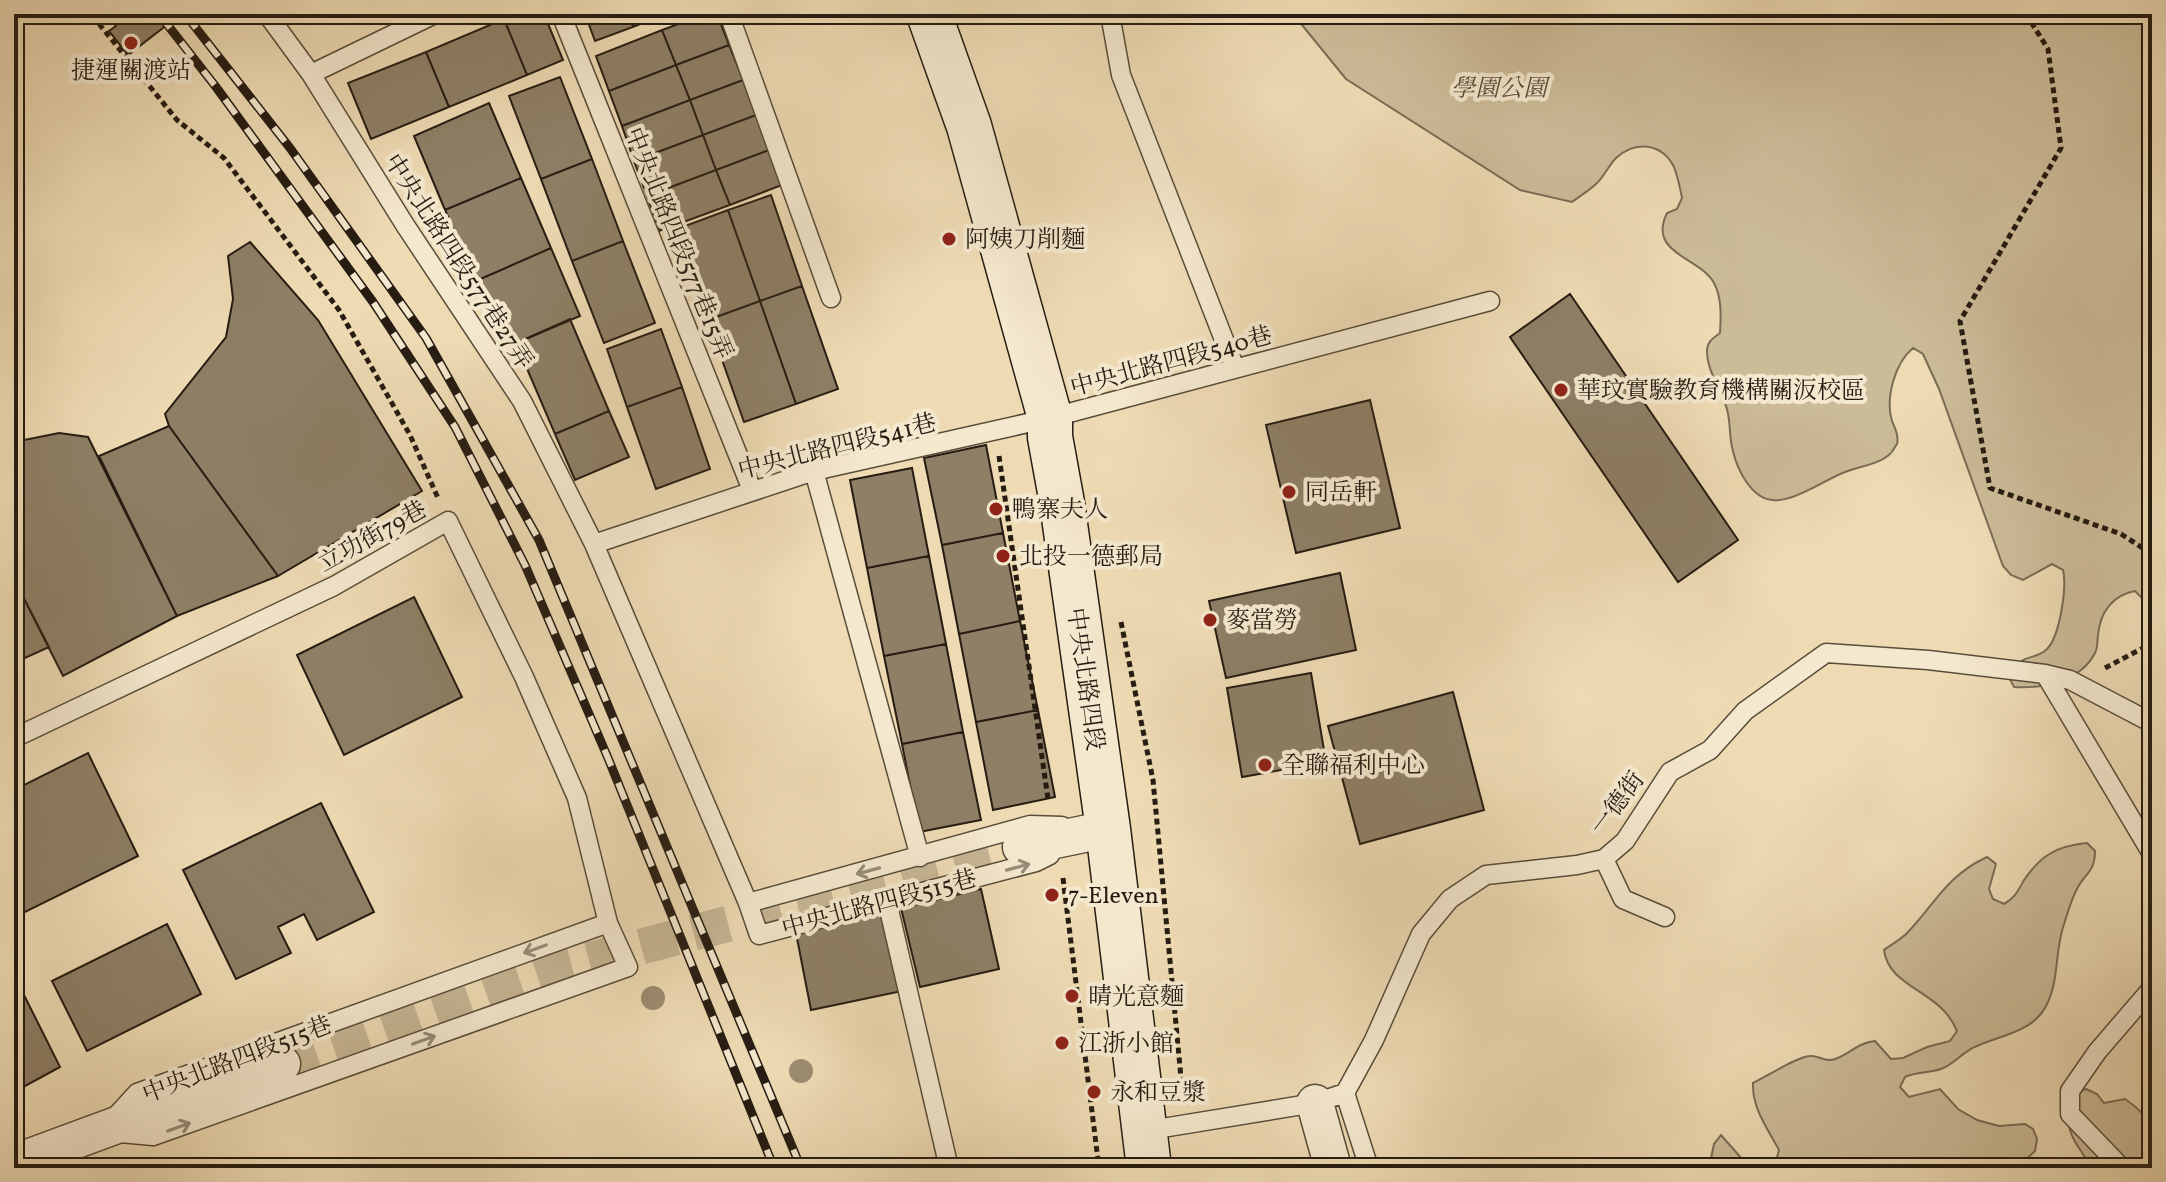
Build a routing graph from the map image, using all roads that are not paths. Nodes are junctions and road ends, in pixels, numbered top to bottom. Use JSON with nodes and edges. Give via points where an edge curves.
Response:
{"nodes":[{"id":1,"x":267,"y":14,"type":"edge"},
{"id":2,"x":435,"y":14,"type":"edge"},
{"id":3,"x":561,"y":14,"type":"edge"},
{"id":4,"x":729,"y":14,"type":"edge"},
{"id":5,"x":929,"y":14,"type":"edge"},
{"id":6,"x":1110,"y":14,"type":"edge"},
{"id":7,"x":311,"y":74,"type":"junction"},
{"id":8,"x":831,"y":298,"type":"dead end"},
{"id":9,"x":1490,"y":301,"type":"dead end"},
{"id":10,"x":1235,"y":368,"type":"junction"},
{"id":11,"x":1050,"y":418,"type":"junction"},
{"id":12,"x":814,"y":471,"type":"junction"},
{"id":13,"x":752,"y":490,"type":"junction"},
{"id":14,"x":594,"y":544,"type":"junction"},
{"id":15,"x":2045,"y":674,"type":"junction"},
{"id":16,"x":2152,"y":723,"type":"edge"},
{"id":17,"x":14,"y":738,"type":"edge"},
{"id":18,"x":1108,"y":829,"type":"junction"},
{"id":19,"x":1021,"y":847,"type":"tunnel mouth"},
{"id":20,"x":2152,"y":854,"type":"edge"},
{"id":21,"x":920,"y":857,"type":"junction"},
{"id":22,"x":1604,"y":859,"type":"junction"},
{"id":23,"x":887,"y":901,"type":"junction"},
{"id":24,"x":748,"y":903,"type":"junction"},
{"id":25,"x":1665,"y":917,"type":"dead end"},
{"id":26,"x":608,"y":923,"type":"junction"},
{"id":27,"x":2152,"y":988,"type":"edge"},
{"id":28,"x":282,"y":1064,"type":"tunnel mouth"},
{"id":29,"x":1330,"y":1098,"type":"junction"},
{"id":30,"x":103,"y":1131,"type":"junction"},
{"id":31,"x":1146,"y":1149,"type":"edge"},
{"id":32,"x":14,"y":1163,"type":"edge"},
{"id":33,"x":2119,"y":1165,"type":"dead end"},
{"id":34,"x":949,"y":1168,"type":"edge"},
{"id":35,"x":1333,"y":1168,"type":"edge"},
{"id":36,"x":1369,"y":1168,"type":"edge"}],
"edges":[{"from":1,"to":7,"type":"lane","name":"中央北路四段577巷27弄"},
{"from":2,"to":7,"type":"lane"},
{"from":3,"to":13,"type":"lane","name":"中央北路四段577巷15弄"},
{"from":4,"to":8,"type":"lane"},
{"from":5,"to":11,"type":"street","name":"中央北路四段","via":[[969,126]]},
{"from":6,"to":10,"type":"lane","via":[[1121,75]]},
{"from":7,"to":14,"type":"lane","name":"中央北路四段577巷27弄","via":[[522,401]]},
{"from":9,"to":10,"type":"lane","name":"中央北路四段540巷"},
{"from":10,"to":11,"type":"lane","name":"中央北路四段540巷"},
{"from":11,"to":12,"type":"lane","name":"中央北路四段541巷"},
{"from":11,"to":18,"type":"street","name":"中央北路四段"},
{"from":12,"to":13,"type":"lane","name":"中央北路四段541巷"},
{"from":12,"to":21,"type":"lane"},
{"from":13,"to":14,"type":"lane","name":"中央北路四段541巷"},
{"from":14,"to":24,"type":"lane","name":"中央北路四段577巷27弄"},
{"from":15,"to":16,"type":"lane","name":"一德街","via":[[2070,680]]},
{"from":15,"to":20,"type":"lane"},
{"from":15,"to":22,"type":"lane","name":"一德街","via":[[1826,653],[1745,711],[1710,750],[1670,772],[1625,841]]},
{"from":17,"to":26,"type":"lane","name":"立功街79巷","via":[[334,586],[448,521],[577,798]]},
{"from":18,"to":19,"type":"street"},
{"from":18,"to":21,"type":"lane","name":"中央北路四段515巷","via":[[1030,825]]},
{"from":23,"to":18,"type":"lane","name":"中央北路四段515巷","one_way":true,"via":[[1036,862]]},
{"from":18,"to":31,"type":"street","name":"中央北路四段"},
{"from":21,"to":24,"type":"lane","name":"中央北路四段515巷","one_way":true},
{"from":22,"to":25,"type":"lane","via":[[1623,899]]},
{"from":22,"to":29,"type":"lane","name":"一德街","via":[[1486,875],[1450,899],[1421,934],[1374,1040]]},
{"from":23,"to":24,"type":"lane","name":"中央北路四段515巷","via":[[759,935]]},
{"from":23,"to":34,"type":"lane"},
{"from":26,"to":30,"type":"lane","name":"中央北路四段515巷","one_way":true,"via":[[137,1093]]},
{"from":30,"to":26,"type":"lane","name":"立功街79巷","one_way":true,"via":[[153,1136],[628,967]]},
{"from":27,"to":33,"type":"lane","via":[[2070,1091],[2070,1114]]},
{"from":28,"to":30,"type":"street"},
{"from":29,"to":31,"type":"lane"},
{"from":29,"to":35,"type":"street"},
{"from":29,"to":36,"type":"lane"},
{"from":30,"to":32,"type":"street"}]}
